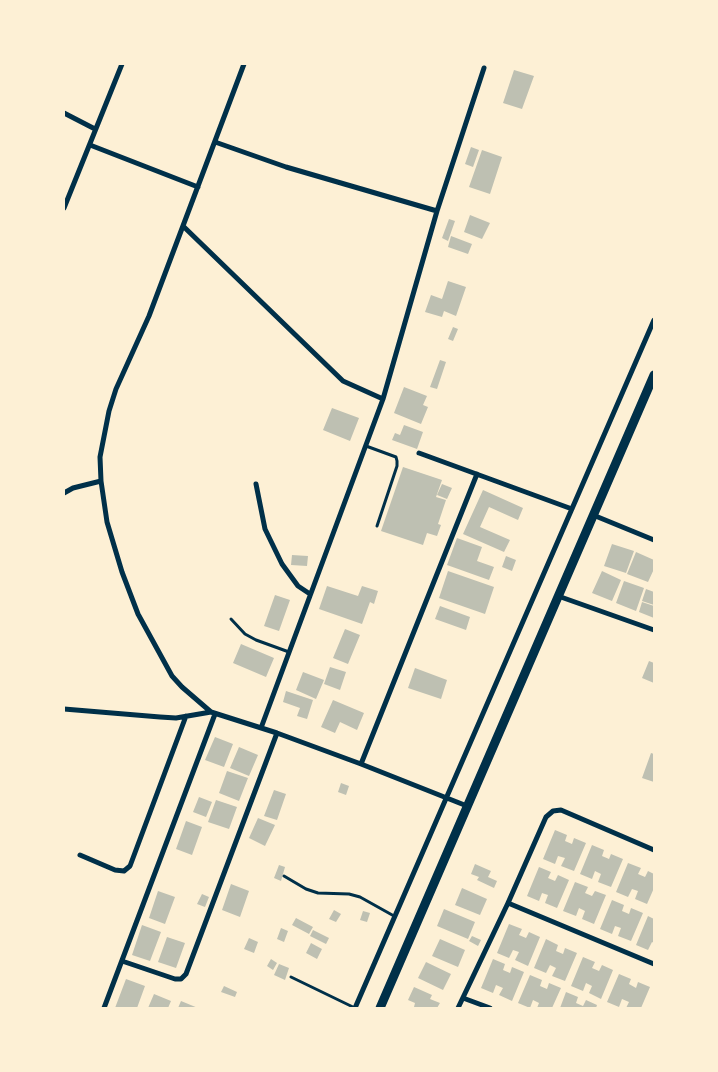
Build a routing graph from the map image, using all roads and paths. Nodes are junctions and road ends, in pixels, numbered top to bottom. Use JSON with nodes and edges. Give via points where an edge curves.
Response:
{"nodes":[{"id":1,"x":122,"y":64,"type":"edge"},
{"id":2,"x":244,"y":64,"type":"edge"},
{"id":3,"x":484,"y":68,"type":"dead end"},
{"id":4,"x":64,"y":114,"type":"edge"},
{"id":5,"x":95,"y":129,"type":"junction"},
{"id":6,"x":215,"y":142,"type":"junction"},
{"id":7,"x":90,"y":145,"type":"junction"},
{"id":8,"x":198,"y":187,"type":"junction"},
{"id":9,"x":64,"y":208,"type":"edge"},
{"id":10,"x":438,"y":211,"type":"junction"},
{"id":11,"x":183,"y":226,"type":"junction"},
{"id":12,"x":654,"y":320,"type":"edge"},
{"id":13,"x":654,"y":375,"type":"edge"},
{"id":14,"x":382,"y":399,"type":"junction"},
{"id":15,"x":365,"y":446,"type":"junction"},
{"id":16,"x":419,"y":453,"type":"dead end"},
{"id":17,"x":477,"y":474,"type":"junction"},
{"id":18,"x":101,"y":481,"type":"junction"},
{"id":19,"x":256,"y":484,"type":"dead end"},
{"id":20,"x":64,"y":493,"type":"edge"},
{"id":21,"x":572,"y":509,"type":"junction"},
{"id":22,"x":593,"y":515,"type":"junction"},
{"id":23,"x":376,"y":526,"type":"dead end"},
{"id":24,"x":654,"y":540,"type":"edge"},
{"id":25,"x":310,"y":594,"type":"junction"},
{"id":26,"x":558,"y":596,"type":"junction"},
{"id":27,"x":231,"y":619,"type":"dead end"},
{"id":28,"x":654,"y":630,"type":"edge"},
{"id":29,"x":289,"y":652,"type":"junction"},
{"id":30,"x":64,"y":709,"type":"edge"},
{"id":31,"x":213,"y":713,"type":"junction"},
{"id":32,"x":186,"y":716,"type":"junction"},
{"id":33,"x":261,"y":728,"type":"junction"},
{"id":34,"x":277,"y":733,"type":"junction"},
{"id":35,"x":361,"y":764,"type":"junction"},
{"id":36,"x":447,"y":797,"type":"junction"},
{"id":37,"x":467,"y":806,"type":"junction"},
{"id":38,"x":654,"y":850,"type":"edge"},
{"id":39,"x":80,"y":855,"type":"dead end"},
{"id":40,"x":284,"y":876,"type":"dead end"},
{"id":41,"x":508,"y":904,"type":"junction"},
{"id":42,"x":395,"y":916,"type":"junction"},
{"id":43,"x":122,"y":961,"type":"junction"},
{"id":44,"x":654,"y":964,"type":"edge"},
{"id":45,"x":291,"y":977,"type":"dead end"},
{"id":46,"x":463,"y":998,"type":"junction"},
{"id":47,"x":104,"y":1008,"type":"edge"},
{"id":48,"x":355,"y":1008,"type":"edge"},
{"id":49,"x":380,"y":1008,"type":"edge"},
{"id":50,"x":458,"y":1008,"type":"edge"},
{"id":51,"x":490,"y":1008,"type":"edge"}],
"edges":[{"from":1,"to":5,"type":"street"},
{"from":2,"to":6,"type":"street"},
{"from":3,"to":10,"type":"street"},
{"from":4,"to":5,"type":"street"},
{"from":5,"to":7,"type":"street"},
{"from":6,"to":8,"type":"street"},
{"from":6,"to":10,"type":"street","via":[[286,167]]},
{"from":7,"to":8,"type":"street"},
{"from":7,"to":9,"type":"street"},
{"from":8,"to":11,"type":"street"},
{"from":10,"to":14,"type":"street"},
{"from":11,"to":14,"type":"street","via":[[343,381]]},
{"from":11,"to":18,"type":"street","via":[[149,316],[116,389],[100,458]]},
{"from":12,"to":21,"type":"street"},
{"from":13,"to":22,"type":"main road"},
{"from":14,"to":15,"type":"street"},
{"from":15,"to":23,"type":"lane","via":[[396,457],[397,461]]},
{"from":15,"to":25,"type":"street"},
{"from":16,"to":17,"type":"street"},
{"from":17,"to":21,"type":"street"},
{"from":17,"to":35,"type":"street"},
{"from":18,"to":20,"type":"street"},
{"from":18,"to":31,"type":"street","via":[[107,522],[138,614],[172,676]]},
{"from":19,"to":25,"type":"street","via":[[265,529],[282,564],[298,586]]},
{"from":21,"to":36,"type":"street"},
{"from":22,"to":24,"type":"street"},
{"from":22,"to":26,"type":"main road"},
{"from":25,"to":29,"type":"street"},
{"from":26,"to":28,"type":"street"},
{"from":26,"to":37,"type":"main road"},
{"from":27,"to":29,"type":"lane","via":[[245,634]]},
{"from":29,"to":33,"type":"street"},
{"from":30,"to":32,"type":"street","via":[[176,718]]},
{"from":31,"to":32,"type":"street"},
{"from":31,"to":33,"type":"street"},
{"from":31,"to":43,"type":"street"},
{"from":32,"to":39,"type":"street","via":[[130,866],[124,871],[115,870]]},
{"from":33,"to":34,"type":"street"},
{"from":34,"to":35,"type":"street"},
{"from":34,"to":43,"type":"street","via":[[186,974],[175,979]]},
{"from":35,"to":36,"type":"street"},
{"from":36,"to":37,"type":"street"},
{"from":36,"to":42,"type":"street"},
{"from":37,"to":49,"type":"main road"},
{"from":38,"to":41,"type":"street","via":[[561,810],[553,811],[546,817]]},
{"from":40,"to":42,"type":"lane","via":[[318,893],[360,897]]},
{"from":41,"to":44,"type":"street"},
{"from":41,"to":46,"type":"street"},
{"from":42,"to":48,"type":"street"},
{"from":43,"to":47,"type":"street"},
{"from":45,"to":48,"type":"lane"},
{"from":46,"to":50,"type":"street"},
{"from":46,"to":51,"type":"street"}]}
